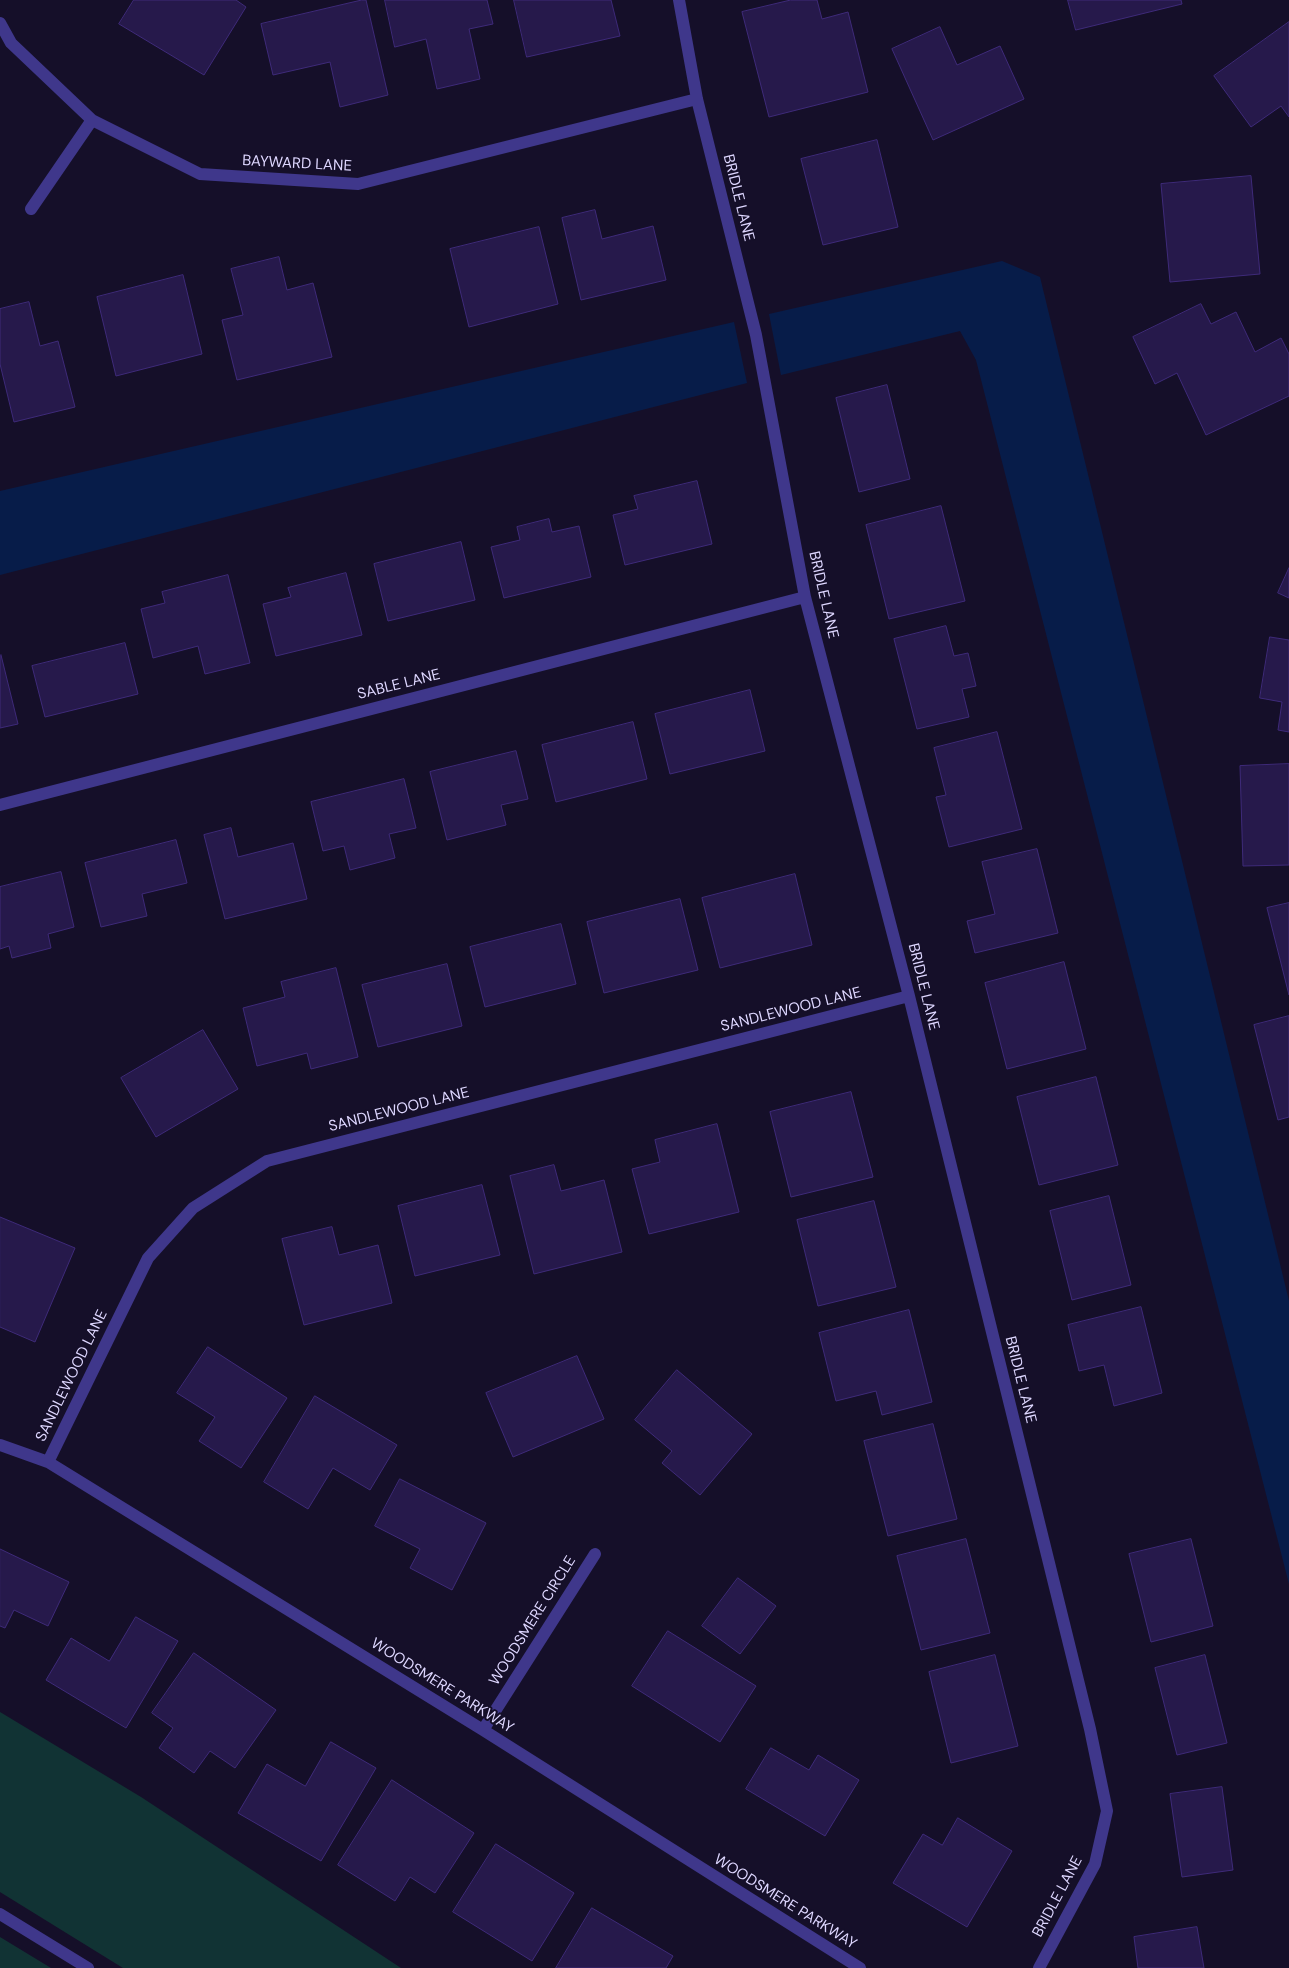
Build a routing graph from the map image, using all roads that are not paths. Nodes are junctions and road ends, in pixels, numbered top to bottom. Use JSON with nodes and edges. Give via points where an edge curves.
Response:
{"nodes":[{"id":1,"x":679,"y":0,"type":"edge"},
{"id":2,"x":0,"y":23,"type":"edge"},
{"id":3,"x":697,"y":98,"type":"junction"},
{"id":4,"x":92,"y":120,"type":"junction"},
{"id":5,"x":31,"y":209,"type":"dead end"},
{"id":6,"x":805,"y":596,"type":"junction"},
{"id":7,"x":0,"y":805,"type":"edge"},
{"id":8,"x":909,"y":996,"type":"junction"},
{"id":9,"x":0,"y":1445,"type":"edge"},
{"id":10,"x":48,"y":1462,"type":"junction"},
{"id":11,"x":594,"y":1554,"type":"dead end"},
{"id":12,"x":483,"y":1730,"type":"junction"},
{"id":13,"x":0,"y":1914,"type":"edge"},
{"id":14,"x":88,"y":1968,"type":"edge"},
{"id":15,"x":860,"y":1968,"type":"edge"},
{"id":16,"x":1038,"y":1968,"type":"edge"}],
"edges":[{"from":1,"to":3,"type":"street","name":"BRIDLE LANE"},
{"from":2,"to":4,"type":"street","name":"BAYWARD LANE","via":[[11,43]]},
{"from":3,"to":4,"type":"street","name":"BAYWARD LANE","via":[[358,184],[200,174]]},
{"from":3,"to":6,"type":"street","name":"BRIDLE LANE","via":[[756,335]]},
{"from":4,"to":5,"type":"street"},
{"from":6,"to":7,"type":"street","name":"SABLE LANE"},
{"from":6,"to":8,"type":"street","name":"BRIDLE LANE"},
{"from":8,"to":10,"type":"street","name":"SANDLEWOOD LANE","via":[[267,1161],[193,1208],[148,1258]]},
{"from":8,"to":16,"type":"street","name":"BRIDLE LANE","via":[[1090,1729],[1107,1811],[1095,1864]]},
{"from":9,"to":10,"type":"street","name":"WOODSMERE PARKWAY"},
{"from":10,"to":12,"type":"street","name":"WOODSMERE PARKWAY"},
{"from":11,"to":12,"type":"street","name":"WOODSMERE CIRCLE"},
{"from":12,"to":15,"type":"street","name":"WOODSMERE PARKWAY"},
{"from":13,"to":14,"type":"street"}]}
